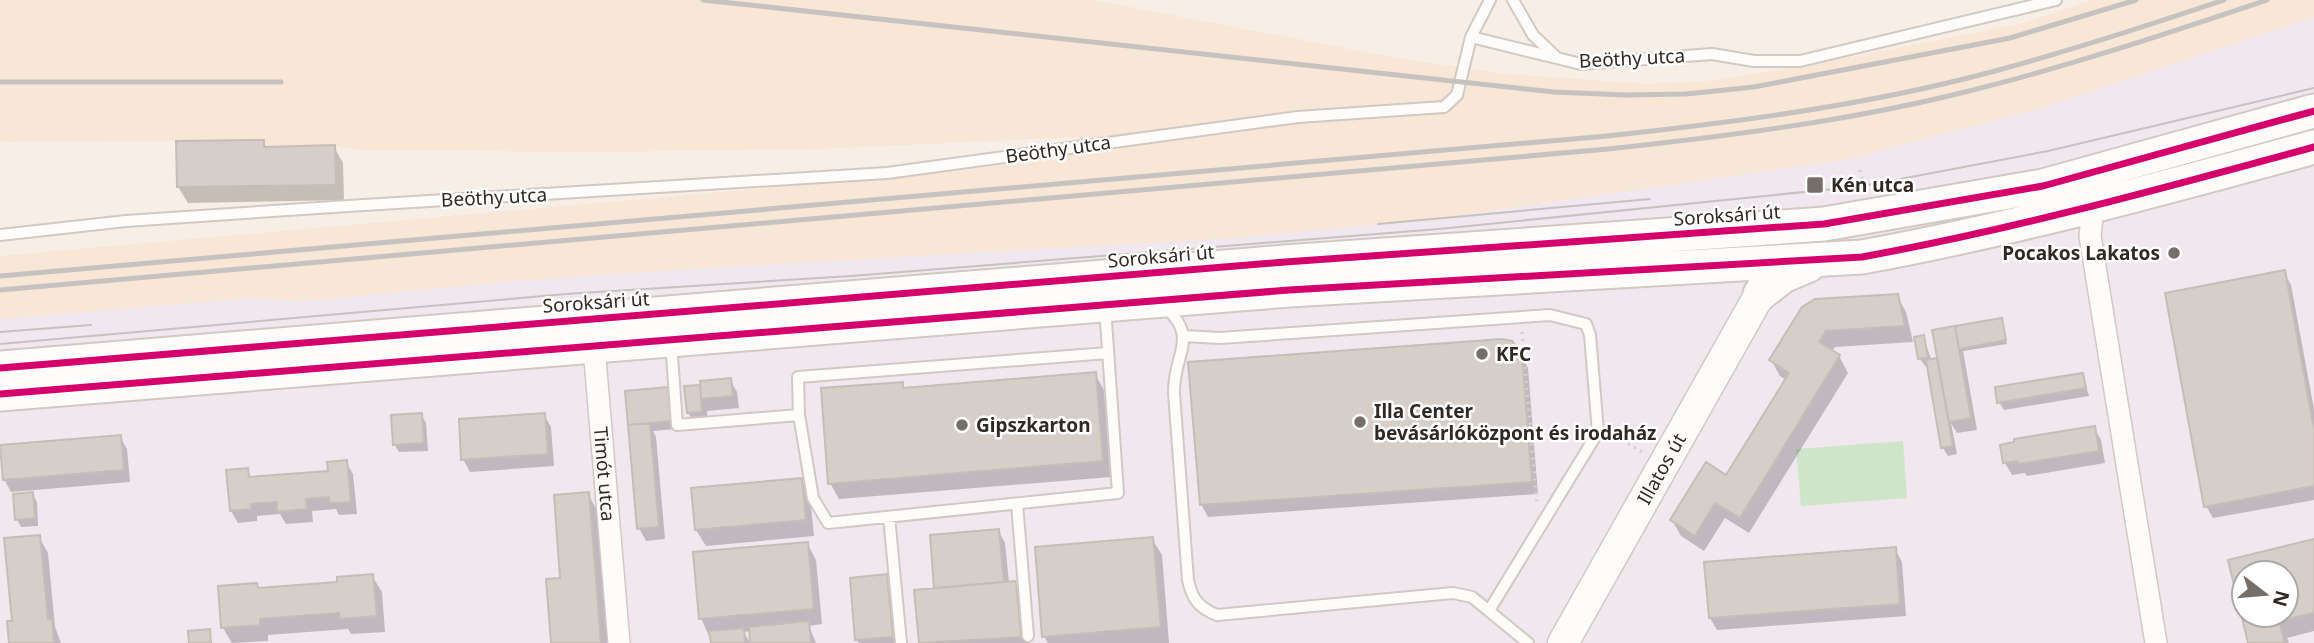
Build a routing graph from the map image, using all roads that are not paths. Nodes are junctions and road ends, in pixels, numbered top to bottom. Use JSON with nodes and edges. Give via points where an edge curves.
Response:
{"nodes":[{"id":1,"x":1490,"y":0,"type":"edge"},
{"id":2,"x":1513,"y":0,"type":"edge"},
{"id":3,"x":2056,"y":0,"type":"edge"},
{"id":4,"x":1471,"y":37,"type":"junction"},
{"id":5,"x":1562,"y":60,"type":"junction"},
{"id":6,"x":2314,"y":111,"type":"edge"},
{"id":7,"x":2314,"y":147,"type":"edge"},
{"id":8,"x":2115,"y":167,"type":"junction"},
{"id":9,"x":2043,"y":186,"type":"junction"},
{"id":10,"x":2093,"y":207,"type":"junction"},
{"id":11,"x":1824,"y":224,"type":"junction"},
{"id":12,"x":1733,"y":231,"type":"junction"},
{"id":13,"x":0,"y":235,"type":"edge"},
{"id":14,"x":1762,"y":274,"type":"junction"},
{"id":15,"x":1153,"y":301,"type":"junction"},
{"id":16,"x":1105,"y":304,"type":"junction"},
{"id":17,"x":566,"y":320,"type":"junction"},
{"id":18,"x":1184,"y":336,"type":"junction"},
{"id":19,"x":671,"y":340,"type":"junction"},
{"id":20,"x":594,"y":347,"type":"junction"},
{"id":21,"x":1108,"y":353,"type":"junction"},
{"id":22,"x":0,"y":368,"type":"edge"},
{"id":23,"x":0,"y":394,"type":"edge"},
{"id":24,"x":799,"y":415,"type":"junction"},
{"id":25,"x":1017,"y":504,"type":"junction"},
{"id":26,"x":890,"y":517,"type":"junction"},
{"id":27,"x":1490,"y":609,"type":"junction"},
{"id":28,"x":1028,"y":636,"type":"dead end"},
{"id":29,"x":619,"y":643,"type":"edge"},
{"id":30,"x":901,"y":643,"type":"edge"},
{"id":31,"x":1528,"y":643,"type":"edge"},
{"id":32,"x":1563,"y":643,"type":"edge"},
{"id":33,"x":2156,"y":643,"type":"edge"}],
"edges":[{"from":1,"to":4,"type":"lane"},
{"from":2,"to":5,"type":"lane","via":[[1533,35]]},
{"from":3,"to":5,"type":"lane","name":"Beöthy utca","via":[[1800,61],[1754,61],[1712,54],[1602,63]]},
{"from":4,"to":5,"type":"lane","name":"Beöthy utca"},
{"from":4,"to":13,"type":"lane","name":"Beöthy utca","via":[[1457,95],[1438,108],[1298,117],[887,173],[126,221]]},
{"from":6,"to":8,"type":"main road","name":"Soroksári út"},
{"from":7,"to":10,"type":"main road"},
{"from":8,"to":9,"type":"main road","name":"Soroksári út"},
{"from":8,"to":10,"type":"street"},
{"from":9,"to":10,"type":"street"},
{"from":9,"to":11,"type":"main road","name":"Soroksári út"},
{"from":10,"to":14,"type":"main road","via":[[1941,243],[1821,260],[1783,276]]},
{"from":10,"to":33,"type":"street","via":[[2091,245]]},
{"from":11,"to":12,"type":"main road","name":"Soroksári út"},
{"from":11,"to":14,"type":"street","name":"Illatos út","via":[[1790,235]]},
{"from":12,"to":14,"type":"street"},
{"from":12,"to":17,"type":"main road","name":"Soroksári út"},
{"from":14,"to":15,"type":"main road","via":[[1452,278]]},
{"from":14,"to":32,"type":"street","name":"Illatos út"},
{"from":15,"to":16,"type":"main road"},
{"from":15,"to":18,"type":"lane","via":[[1175,317]]},
{"from":16,"to":19,"type":"main road"},
{"from":16,"to":21,"type":"lane"},
{"from":17,"to":20,"type":"street","via":[[585,330]]},
{"from":17,"to":22,"type":"main road","name":"Soroksári út"},
{"from":18,"to":27,"type":"lane","via":[[1173,373],[1174,393],[1188,580],[1191,595],[1202,609],[1217,615],[1453,593],[1472,597]]},
{"from":18,"to":27,"type":"lane","via":[[1220,338],[1550,315],[1586,324],[1598,432]]},
{"from":19,"to":20,"type":"main road"},
{"from":19,"to":24,"type":"lane","via":[[677,425]]},
{"from":20,"to":23,"type":"main road"},
{"from":20,"to":29,"type":"street","name":"Timót utca"},
{"from":21,"to":24,"type":"lane","via":[[798,377]]},
{"from":21,"to":25,"type":"lane","via":[[1118,494]]},
{"from":24,"to":26,"type":"lane","via":[[813,498],[828,523]]},
{"from":25,"to":26,"type":"lane"},
{"from":25,"to":28,"type":"lane"},
{"from":26,"to":30,"type":"lane"},
{"from":27,"to":31,"type":"lane"}]}
